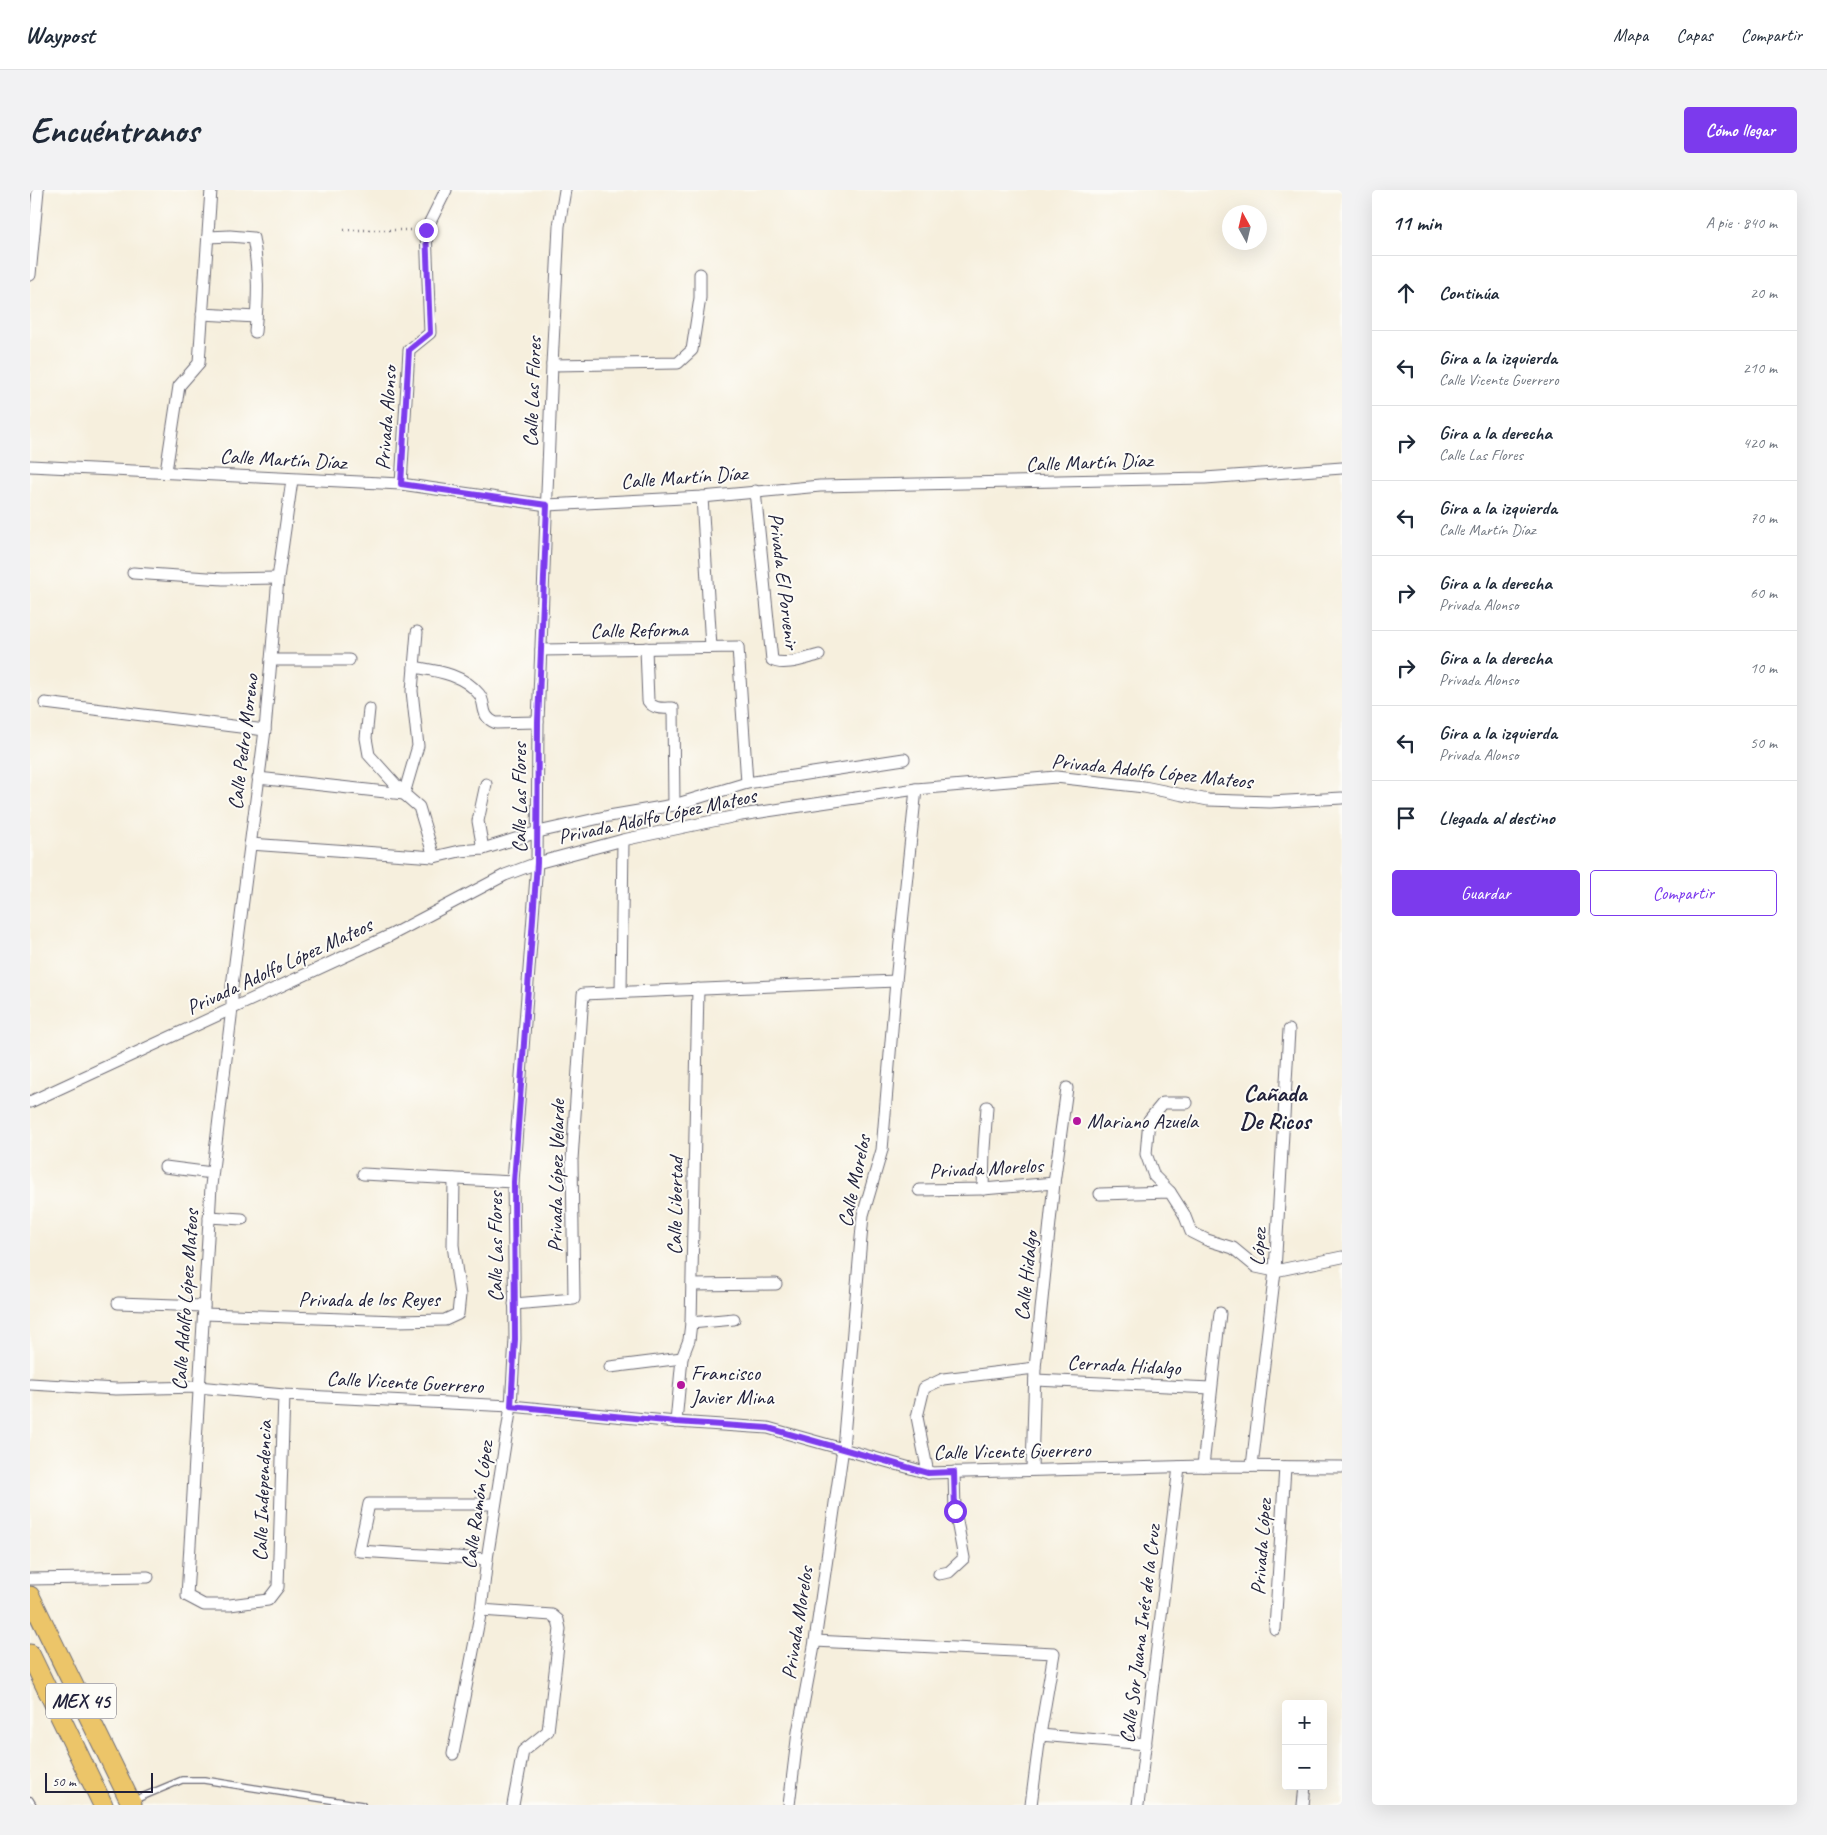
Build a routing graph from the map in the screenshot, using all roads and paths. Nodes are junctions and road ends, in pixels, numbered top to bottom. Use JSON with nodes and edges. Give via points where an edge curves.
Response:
{"nodes":[{"id":1,"x":38,"y":190,"type":"edge"},
{"id":2,"x":211,"y":190,"type":"edge"},
{"id":3,"x":446,"y":190,"type":"edge"},
{"id":4,"x":565,"y":190,"type":"edge"},
{"id":5,"x":344,"y":230,"type":"dead end"},
{"id":6,"x":426,"y":230,"type":"junction"},
{"id":7,"x":208,"y":237,"type":"junction"},
{"id":8,"x":700,"y":274,"type":"dead end"},
{"id":9,"x":30,"y":275,"type":"edge"},
{"id":10,"x":202,"y":314,"type":"junction"},
{"id":11,"x":256,"y":317,"type":"junction"},
{"id":12,"x":255,"y":332,"type":"dead end"},
{"id":13,"x":552,"y":365,"type":"junction"},
{"id":14,"x":30,"y":466,"type":"edge"},
{"id":15,"x":1342,"y":468,"type":"edge"},
{"id":16,"x":166,"y":471,"type":"junction"},
{"id":17,"x":292,"y":480,"type":"junction"},
{"id":18,"x":401,"y":484,"type":"junction"},
{"id":19,"x":754,"y":491,"type":"junction"},
{"id":20,"x":702,"y":497,"type":"junction"},
{"id":21,"x":547,"y":505,"type":"junction"},
{"id":22,"x":133,"y":573,"type":"dead end"},
{"id":23,"x":278,"y":578,"type":"junction"},
{"id":24,"x":417,"y":632,"type":"dead end"},
{"id":25,"x":711,"y":647,"type":"junction"},
{"id":26,"x":646,"y":648,"type":"junction"},
{"id":27,"x":541,"y":650,"type":"junction"},
{"id":28,"x":819,"y":655,"type":"dead end"},
{"id":29,"x":271,"y":660,"type":"junction"},
{"id":30,"x":349,"y":660,"type":"dead end"},
{"id":31,"x":414,"y":667,"type":"junction"},
{"id":32,"x":45,"y":703,"type":"dead end"},
{"id":33,"x":369,"y":709,"type":"dead end"},
{"id":34,"x":538,"y":722,"type":"junction"},
{"id":35,"x":265,"y":730,"type":"junction"},
{"id":36,"x":904,"y":759,"type":"dead end"},
{"id":37,"x":258,"y":778,"type":"junction"},
{"id":38,"x":746,"y":783,"type":"junction"},
{"id":39,"x":486,"y":784,"type":"dead end"},
{"id":40,"x":916,"y":788,"type":"junction"},
{"id":41,"x":404,"y":794,"type":"junction"},
{"id":42,"x":1342,"y":798,"type":"edge"},
{"id":43,"x":674,"y":805,"type":"junction"},
{"id":44,"x":538,"y":834,"type":"junction"},
{"id":45,"x":623,"y":840,"type":"junction"},
{"id":46,"x":250,"y":844,"type":"junction"},
{"id":47,"x":484,"y":849,"type":"junction"},
{"id":48,"x":434,"y":857,"type":"junction"},
{"id":49,"x":537,"y":859,"type":"junction"},
{"id":50,"x":896,"y":981,"type":"junction"},
{"id":51,"x":698,"y":989,"type":"junction"},
{"id":52,"x":621,"y":992,"type":"junction"},
{"id":53,"x":232,"y":1008,"type":"junction"},
{"id":54,"x":1289,"y":1030,"type":"dead end"},
{"id":55,"x":1067,"y":1088,"type":"dead end"},
{"id":56,"x":30,"y":1102,"type":"edge"},
{"id":57,"x":1187,"y":1103,"type":"dead end"},
{"id":58,"x":988,"y":1107,"type":"dead end"},
{"id":59,"x":165,"y":1168,"type":"dead end"},
{"id":60,"x":212,"y":1173,"type":"junction"},
{"id":61,"x":363,"y":1174,"type":"dead end"},
{"id":62,"x":454,"y":1179,"type":"junction"},
{"id":63,"x":514,"y":1182,"type":"junction"},
{"id":64,"x":1054,"y":1183,"type":"junction"},
{"id":65,"x":983,"y":1188,"type":"junction"},
{"id":66,"x":919,"y":1190,"type":"dead end"},
{"id":67,"x":1170,"y":1192,"type":"junction"},
{"id":68,"x":1100,"y":1194,"type":"dead end"},
{"id":69,"x":209,"y":1217,"type":"junction"},
{"id":70,"x":242,"y":1219,"type":"dead end"},
{"id":71,"x":1342,"y":1257,"type":"edge"},
{"id":72,"x":1275,"y":1271,"type":"junction"},
{"id":73,"x":776,"y":1284,"type":"dead end"},
{"id":74,"x":692,"y":1285,"type":"junction"},
{"id":75,"x":118,"y":1303,"type":"dead end"},
{"id":76,"x":514,"y":1304,"type":"junction"},
{"id":77,"x":204,"y":1310,"type":"junction"},
{"id":78,"x":1220,"y":1312,"type":"dead end"},
{"id":79,"x":734,"y":1320,"type":"dead end"},
{"id":80,"x":691,"y":1323,"type":"junction"},
{"id":81,"x":682,"y":1358,"type":"junction"},
{"id":82,"x":610,"y":1367,"type":"dead end"},
{"id":83,"x":1035,"y":1368,"type":"junction"},
{"id":84,"x":1036,"y":1380,"type":"junction"},
{"id":85,"x":30,"y":1384,"type":"edge"},
{"id":86,"x":198,"y":1386,"type":"junction"},
{"id":87,"x":1211,"y":1388,"type":"junction"},
{"id":88,"x":284,"y":1395,"type":"junction"},
{"id":89,"x":511,"y":1406,"type":"junction"},
{"id":90,"x":676,"y":1422,"type":"junction"},
{"id":91,"x":843,"y":1448,"type":"junction"},
{"id":92,"x":1204,"y":1466,"type":"junction"},
{"id":93,"x":1252,"y":1466,"type":"junction"},
{"id":94,"x":1179,"y":1467,"type":"junction"},
{"id":95,"x":1285,"y":1467,"type":"junction"},
{"id":96,"x":1342,"y":1467,"type":"edge"},
{"id":97,"x":1032,"y":1469,"type":"junction"},
{"id":98,"x":954,"y":1472,"type":"junction"},
{"id":99,"x":928,"y":1473,"type":"junction"},
{"id":100,"x":495,"y":1504,"type":"junction"},
{"id":101,"x":487,"y":1558,"type":"junction"},
{"id":102,"x":939,"y":1574,"type":"dead end"},
{"id":103,"x":148,"y":1577,"type":"dead end"},
{"id":104,"x":30,"y":1579,"type":"edge"},
{"id":105,"x":278,"y":1587,"type":"joint"},
{"id":106,"x":30,"y":1596,"type":"edge"},
{"id":107,"x":481,"y":1610,"type":"junction"},
{"id":108,"x":1274,"y":1629,"type":"dead end"},
{"id":109,"x":815,"y":1640,"type":"junction"},
{"id":110,"x":30,"y":1654,"type":"edge"},
{"id":111,"x":1040,"y":1735,"type":"junction"},
{"id":112,"x":1146,"y":1744,"type":"junction"},
{"id":113,"x":453,"y":1754,"type":"dead end"},
{"id":114,"x":1304,"y":1790,"type":"edge"},
{"id":115,"x":30,"y":1800,"type":"edge"},
{"id":116,"x":131,"y":1803,"type":"edge"},
{"id":117,"x":33,"y":1805,"type":"edge"},
{"id":118,"x":103,"y":1805,"type":"edge"},
{"id":119,"x":362,"y":1805,"type":"edge"},
{"id":120,"x":513,"y":1805,"type":"edge"},
{"id":121,"x":789,"y":1805,"type":"edge"},
{"id":122,"x":1031,"y":1805,"type":"edge"},
{"id":123,"x":1138,"y":1805,"type":"edge"},
{"id":124,"x":1303,"y":1805,"type":"edge"}],
"edges":[{"from":1,"to":9,"type":"street"},
{"from":2,"to":7,"type":"street"},
{"from":3,"to":6,"type":"street","name":"Privada Alonso"},
{"from":4,"to":13,"type":"street","name":"Calle Las Flores","via":[[559,226]]},
{"from":5,"to":6,"type":"path"},
{"from":6,"to":18,"type":"street","name":"Privada Alonso","via":[[430,333],[409,350]]},
{"from":7,"to":10,"type":"street"},
{"from":7,"to":11,"type":"street","via":[[253,238],[259,286]]},
{"from":8,"to":13,"type":"street","via":[[700,298],[692,350],[678,363]]},
{"from":10,"to":11,"type":"street"},
{"from":10,"to":16,"type":"street","via":[[199,363],[179,386]]},
{"from":11,"to":12,"type":"street"},
{"from":13,"to":21,"type":"street","name":"Calle Las Flores"},
{"from":14,"to":16,"type":"street","name":"Calle Martín Díaz"},
{"from":15,"to":19,"type":"street","name":"Calle Martín Díaz","via":[[1205,478],[820,486]]},
{"from":16,"to":17,"type":"street","name":"Calle Martín Díaz"},
{"from":17,"to":18,"type":"street","name":"Calle Martín Díaz"},
{"from":17,"to":23,"type":"street","name":"Calle Pedro Moreno"},
{"from":18,"to":21,"type":"street","name":"Calle Martín Díaz"},
{"from":19,"to":20,"type":"street","name":"Calle Martín Díaz"},
{"from":19,"to":28,"type":"street","name":"Privada El Porvenir","via":[[772,660],[789,662]]},
{"from":20,"to":21,"type":"street","name":"Calle Martín Díaz"},
{"from":20,"to":25,"type":"street"},
{"from":21,"to":27,"type":"street","name":"Calle Las Flores"},
{"from":22,"to":23,"type":"street","via":[[223,579]]},
{"from":23,"to":29,"type":"street","name":"Calle Pedro Moreno"},
{"from":24,"to":31,"type":"street"},
{"from":25,"to":26,"type":"street","name":"Calle Reforma"},
{"from":25,"to":38,"type":"street","name":"Calle Reforma","via":[[738,646]]},
{"from":26,"to":27,"type":"street","name":"Calle Reforma"},
{"from":26,"to":43,"type":"street","via":[[648,700],[657,708],[673,708]]},
{"from":27,"to":34,"type":"street","name":"Calle Las Flores"},
{"from":29,"to":30,"type":"street"},
{"from":29,"to":35,"type":"street","name":"Calle Pedro Moreno"},
{"from":31,"to":34,"type":"street","via":[[444,672],[466,683],[480,695],[484,711],[496,723]]},
{"from":31,"to":41,"type":"street","via":[[412,691],[418,746]]},
{"from":32,"to":35,"type":"street"},
{"from":33,"to":41,"type":"street","via":[[366,738],[369,755]]},
{"from":34,"to":44,"type":"street","name":"Calle Las Flores"},
{"from":35,"to":37,"type":"street","name":"Calle Pedro Moreno"},
{"from":36,"to":38,"type":"street"},
{"from":37,"to":41,"type":"street"},
{"from":37,"to":46,"type":"street","name":"Calle Pedro Moreno"},
{"from":38,"to":43,"type":"street"},
{"from":39,"to":47,"type":"street","via":[[478,821]]},
{"from":40,"to":42,"type":"street","name":"Privada Adolfo López Mateos","via":[[1056,777],[1144,787],[1208,800],[1270,802]]},
{"from":40,"to":45,"type":"street","name":"Privada Adolfo López Mateos","via":[[741,815]]},
{"from":40,"to":50,"type":"street","name":"Calle Morelos"},
{"from":41,"to":48,"type":"street","via":[[419,807]]},
{"from":43,"to":44,"type":"street","via":[[609,816]]},
{"from":44,"to":47,"type":"street"},
{"from":44,"to":49,"type":"street","name":"Calle Las Flores"},
{"from":45,"to":49,"type":"street","name":"Privada Adolfo López Mateos"},
{"from":45,"to":52,"type":"street"},
{"from":46,"to":48,"type":"street"},
{"from":46,"to":53,"type":"street","name":"Calle Pedro Moreno"},
{"from":47,"to":48,"type":"street"},
{"from":49,"to":53,"type":"street","name":"Privada Adolfo López Mateos","via":[[391,935]]},
{"from":49,"to":63,"type":"street","name":"Calle Las Flores"},
{"from":50,"to":51,"type":"street"},
{"from":50,"to":91,"type":"street","name":"Calle Morelos","via":[[882,1150],[863,1215]]},
{"from":51,"to":52,"type":"street"},
{"from":51,"to":74,"type":"street","name":"Calle Libertad"},
{"from":52,"to":76,"type":"street","name":"Privada López Velarde","via":[[583,994],[572,1160],[574,1299]]},
{"from":53,"to":56,"type":"street","name":"Privada Adolfo López Mateos"},
{"from":53,"to":60,"type":"street","name":"Calle Adolfo López Mateos"},
{"from":54,"to":72,"type":"street","name":"López"},
{"from":55,"to":64,"type":"street","name":"Calle Hidalgo"},
{"from":57,"to":67,"type":"street","via":[[1163,1103],[1149,1120],[1146,1154],[1154,1176]]},
{"from":58,"to":65,"type":"street"},
{"from":59,"to":60,"type":"street"},
{"from":60,"to":69,"type":"street","name":"Calle Adolfo López Mateos"},
{"from":61,"to":62,"type":"street"},
{"from":62,"to":63,"type":"street"},
{"from":62,"to":77,"type":"street","name":"Privada de los Reyes","via":[[453,1244],[460,1295],[458,1314],[445,1320],[397,1321]]},
{"from":63,"to":76,"type":"street","name":"Calle Las Flores"},
{"from":64,"to":65,"type":"street","name":"Privada Morelos"},
{"from":64,"to":83,"type":"street","name":"Calle Hidalgo"},
{"from":65,"to":66,"type":"street","name":"Privada Morelos"},
{"from":67,"to":68,"type":"street"},
{"from":67,"to":72,"type":"street","via":[[1191,1232],[1233,1248],[1256,1267]]},
{"from":69,"to":70,"type":"street"},
{"from":69,"to":77,"type":"street","name":"Calle Adolfo López Mateos"},
{"from":71,"to":72,"type":"street"},
{"from":72,"to":93,"type":"street","name":"López"},
{"from":73,"to":74,"type":"street"},
{"from":74,"to":80,"type":"street","name":"Calle Libertad"},
{"from":75,"to":77,"type":"street"},
{"from":76,"to":89,"type":"street","name":"Calle Las Flores"},
{"from":77,"to":86,"type":"street","name":"Calle Adolfo López Mateos"},
{"from":78,"to":87,"type":"street"},
{"from":79,"to":80,"type":"street"},
{"from":80,"to":81,"type":"street","name":"Calle Libertad"},
{"from":81,"to":82,"type":"street"},
{"from":81,"to":90,"type":"street","name":"Calle Libertad"},
{"from":83,"to":84,"type":"street","name":"Calle Hidalgo"},
{"from":83,"to":99,"type":"street","via":[[943,1380],[924,1388],[917,1417]]},
{"from":84,"to":87,"type":"street","name":"Cerrada Hidalgo"},
{"from":84,"to":97,"type":"street","name":"Calle Hidalgo"},
{"from":85,"to":86,"type":"street","name":"Calle Vicente Guerrero","via":[[116,1389]]},
{"from":86,"to":88,"type":"street","name":"Calle Vicente Guerrero"},
{"from":86,"to":105,"type":"street","name":"Calle Adolfo López Mateos","via":[[187,1596],[204,1605],[230,1605],[268,1600]]},
{"from":87,"to":92,"type":"street"},
{"from":88,"to":89,"type":"street","name":"Calle Vicente Guerrero"},
{"from":88,"to":105,"type":"street","name":"Calle Independencia"},
{"from":89,"to":90,"type":"street","name":"Calle Vicente Guerrero"},
{"from":89,"to":100,"type":"street","name":"Calle Ramón López"},
{"from":90,"to":91,"type":"street","name":"Calle Vicente Guerrero","via":[[768,1428]]},
{"from":91,"to":99,"type":"street","name":"Calle Vicente Guerrero"},
{"from":91,"to":109,"type":"street","name":"Privada Morelos"},
{"from":92,"to":93,"type":"street","name":"Calle Vicente Guerrero"},
{"from":92,"to":94,"type":"street","name":"Calle Vicente Guerrero"},
{"from":93,"to":95,"type":"street","name":"Calle Vicente Guerrero"},
{"from":94,"to":97,"type":"street","name":"Calle Vicente Guerrero"},
{"from":94,"to":112,"type":"street","name":"Calle Sor Juana Inés de la Cruz"},
{"from":95,"to":96,"type":"street","name":"Calle Vicente Guerrero"},
{"from":95,"to":108,"type":"street","name":"Privada López"},
{"from":97,"to":98,"type":"street","name":"Calle Vicente Guerrero"},
{"from":98,"to":99,"type":"street","name":"Calle Vicente Guerrero"},
{"from":98,"to":102,"type":"street","via":[[955,1511],[964,1558],[950,1572]]},
{"from":100,"to":101,"type":"street","name":"Calle Ramón López"},
{"from":100,"to":101,"type":"street","via":[[369,1504],[359,1551]]},
{"from":101,"to":107,"type":"street","name":"Calle Ramón López"},
{"from":103,"to":104,"type":"street"},
{"from":106,"to":116,"type":"main road","number":"MEX 45"},
{"from":107,"to":113,"type":"street","name":"Calle Ramón López"},
{"from":107,"to":120,"type":"street","via":[[552,1614],[560,1629],[548,1731],[523,1752]]},
{"from":109,"to":111,"type":"street","via":[[1054,1652]]},
{"from":109,"to":121,"type":"street","name":"Privada Morelos"},
{"from":110,"to":118,"type":"main road","number":"MEX 45"},
{"from":111,"to":112,"type":"street"},
{"from":111,"to":122,"type":"street"},
{"from":112,"to":123,"type":"street","name":"Calle Sor Juana Inés de la Cruz"},
{"from":114,"to":124,"type":"street"},
{"from":115,"to":117,"type":"lane"},
{"from":116,"to":119,"type":"lane","via":[[176,1782],[196,1780]]}]}
